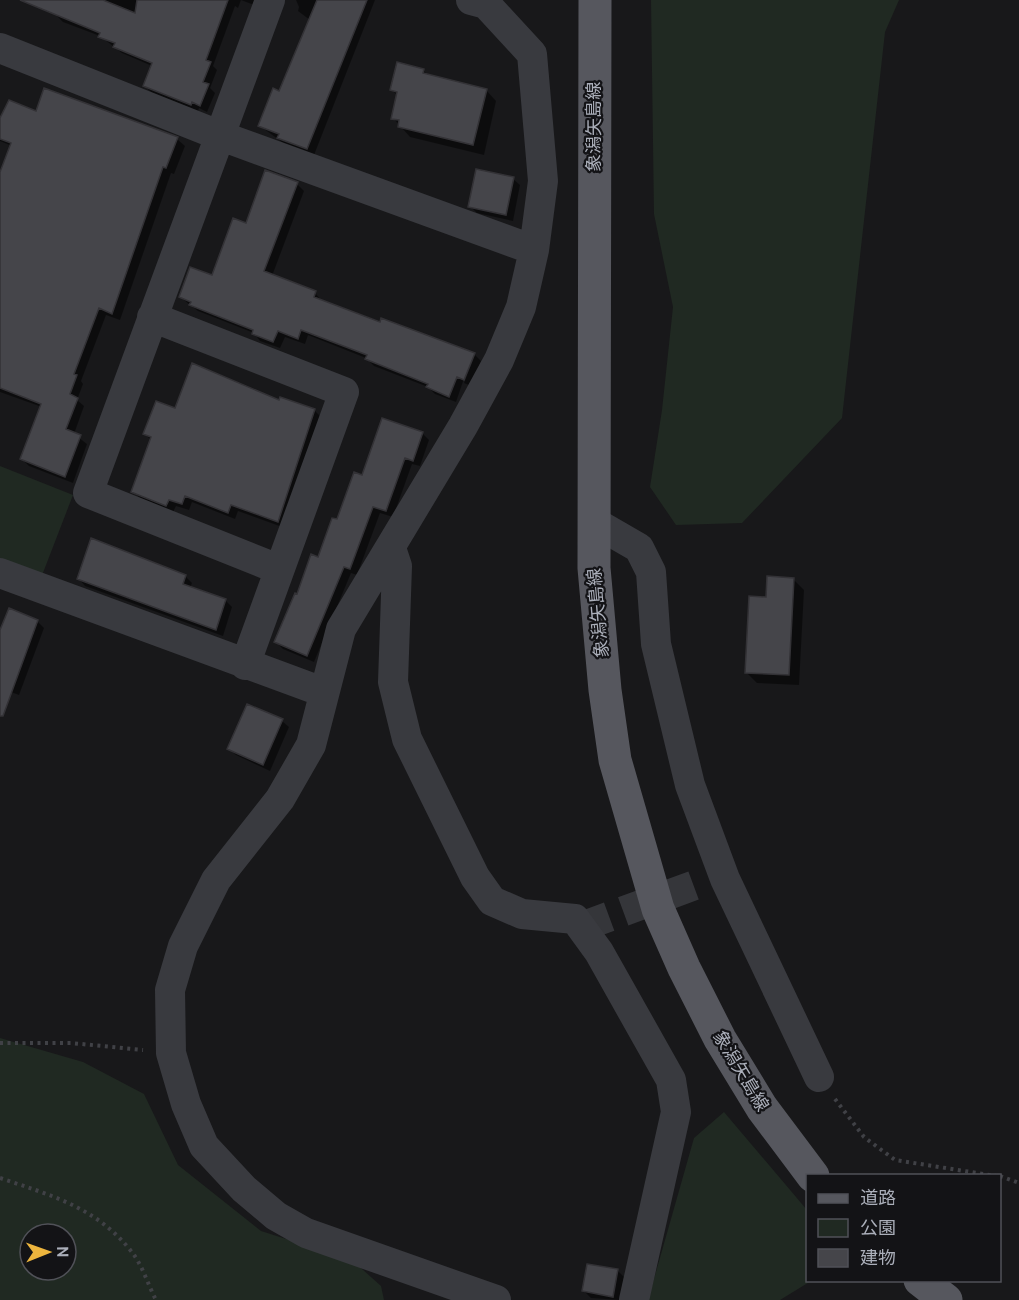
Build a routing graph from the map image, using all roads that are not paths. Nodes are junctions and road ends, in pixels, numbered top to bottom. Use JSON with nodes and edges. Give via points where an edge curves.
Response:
{"nodes":[{"id":1,"x":270,"y":0,"type":"edge"},
{"id":2,"x":595,"y":0,"type":"edge"},
{"id":3,"x":481,"y":1,"type":"edge"},
{"id":4,"x":2,"y":54,"type":"edge"},
{"id":5,"x":221,"y":136,"type":"junction"},
{"id":6,"x":534,"y":250,"type":"junction"},
{"id":7,"x":152,"y":317,"type":"junction"},
{"id":8,"x":594,"y":522,"type":"junction"},
{"id":9,"x":391,"y":548,"type":"junction"},
{"id":10,"x":278,"y":569,"type":"junction"},
{"id":11,"x":0,"y":573,"type":"edge"},
{"id":12,"x":244,"y":665,"type":"junction"},
{"id":13,"x":324,"y":692,"type":"junction"},
{"id":14,"x":819,"y":1077,"type":"road end"},
{"id":15,"x":812,"y":1174,"type":"edge"},
{"id":16,"x":921,"y":1282,"type":"edge"},
{"id":17,"x":496,"y":1300,"type":"edge"},
{"id":18,"x":634,"y":1300,"type":"edge"},
{"id":19,"x":946,"y":1300,"type":"edge"}],
"edges":[{"from":1,"to":5,"type":"street"},
{"from":2,"to":8,"type":"main road","name":"象潟矢島線"},
{"from":3,"to":6,"type":"street","via":[[532,54],[543,181]]},
{"from":4,"to":5,"type":"street"},
{"from":5,"to":6,"type":"street"},
{"from":5,"to":7,"type":"street"},
{"from":6,"to":9,"type":"street","via":[[521,307],[499,360]]},
{"from":7,"to":10,"type":"street","via":[[88,493]]},
{"from":7,"to":10,"type":"street","via":[[344,392]]},
{"from":8,"to":14,"type":"street","via":[[639,548],[651,572],[656,644],[713,878]]},
{"from":8,"to":15,"type":"main road","name":"象潟矢島線","via":[[596,590],[615,760],[658,909],[720,1040],[762,1108]]},
{"from":9,"to":13,"type":"street","via":[[340,629]]},
{"from":9,"to":18,"type":"street","via":[[397,566],[393,682],[407,739],[475,877],[492,901],[522,914],[575,919],[599,951],[671,1080],[676,1112]]},
{"from":10,"to":12,"type":"street"},
{"from":11,"to":12,"type":"street"},
{"from":12,"to":13,"type":"street"},
{"from":13,"to":17,"type":"street","via":[[311,745],[280,799],[216,880],[183,946],[170,990],[171,1053],[204,1146],[276,1216],[306,1233]]},
{"from":16,"to":19,"type":"main road"}]}
